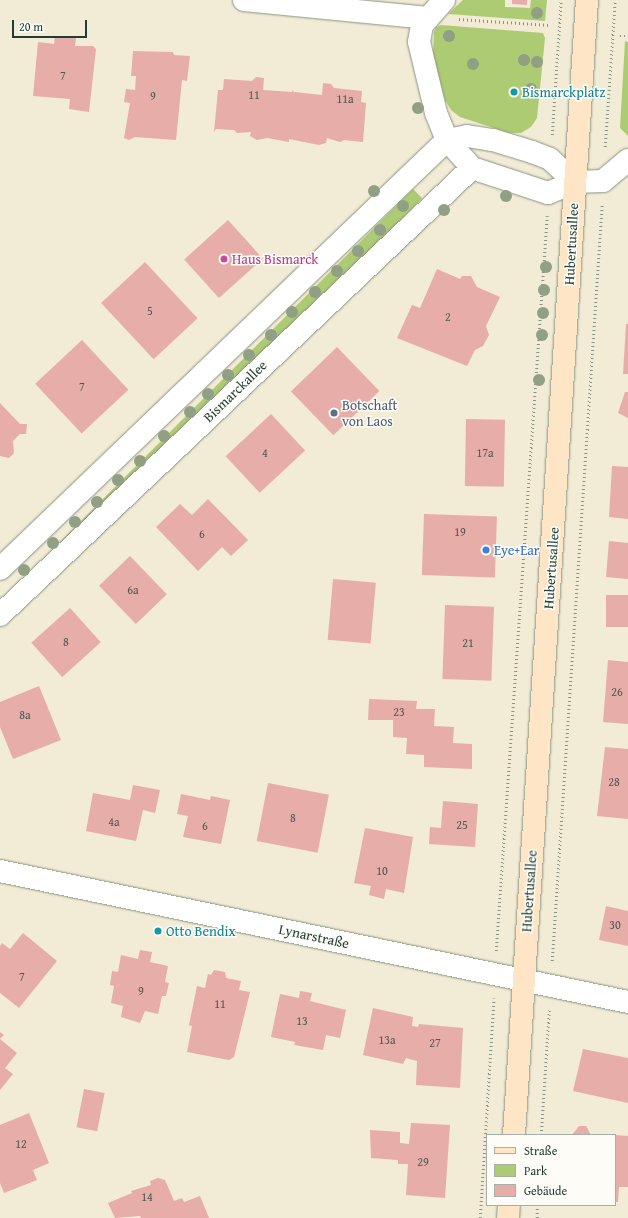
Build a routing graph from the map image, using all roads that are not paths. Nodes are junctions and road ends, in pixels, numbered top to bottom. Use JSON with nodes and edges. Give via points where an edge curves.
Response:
{"nodes":[{"id":1,"x":244,"y":0,"type":"edge"},
{"id":2,"x":587,"y":0,"type":"edge"},
{"id":3,"x":448,"y":9,"type":"edge"},
{"id":4,"x":428,"y":18,"type":"junction"},
{"id":5,"x":447,"y":140,"type":"junction"},
{"id":6,"x":628,"y":160,"type":"edge"},
{"id":7,"x":472,"y":168,"type":"junction"},
{"id":8,"x":575,"y":182,"type":"junction"},
{"id":9,"x":0,"y":569,"type":"edge"},
{"id":10,"x":0,"y":615,"type":"edge"},
{"id":11,"x":0,"y":871,"type":"edge"},
{"id":12,"x":524,"y":980,"type":"junction"},
{"id":13,"x":628,"y":1002,"type":"edge"},
{"id":14,"x":514,"y":1134,"type":"edge"},
{"id":15,"x":508,"y":1206,"type":"edge"},
{"id":16,"x":508,"y":1218,"type":"edge"}],
"edges":[{"from":1,"to":4,"type":"street"},
{"from":2,"to":8,"type":"main road","name":"Hubertusallee"},
{"from":3,"to":4,"type":"street"},
{"from":4,"to":5,"type":"street","via":[[422,25],[419,42],[436,113]]},
{"from":5,"to":7,"type":"street"},
{"from":5,"to":8,"type":"street","via":[[467,136],[493,140],[526,150],[550,159]]},
{"from":5,"to":9,"type":"street"},
{"from":6,"to":8,"type":"street","via":[[603,181]]},
{"from":7,"to":8,"type":"street","via":[[548,193]]},
{"from":7,"to":10,"type":"street","name":"Bismarckallee"},
{"from":8,"to":12,"type":"main road","name":"Hubertusallee"},
{"from":11,"to":12,"type":"street","name":"Lynarstraße"},
{"from":12,"to":13,"type":"street","name":"Lynarstraße"},
{"from":12,"to":14,"type":"main road","name":"Hubertusallee"},
{"from":15,"to":16,"type":"main road"}]}
